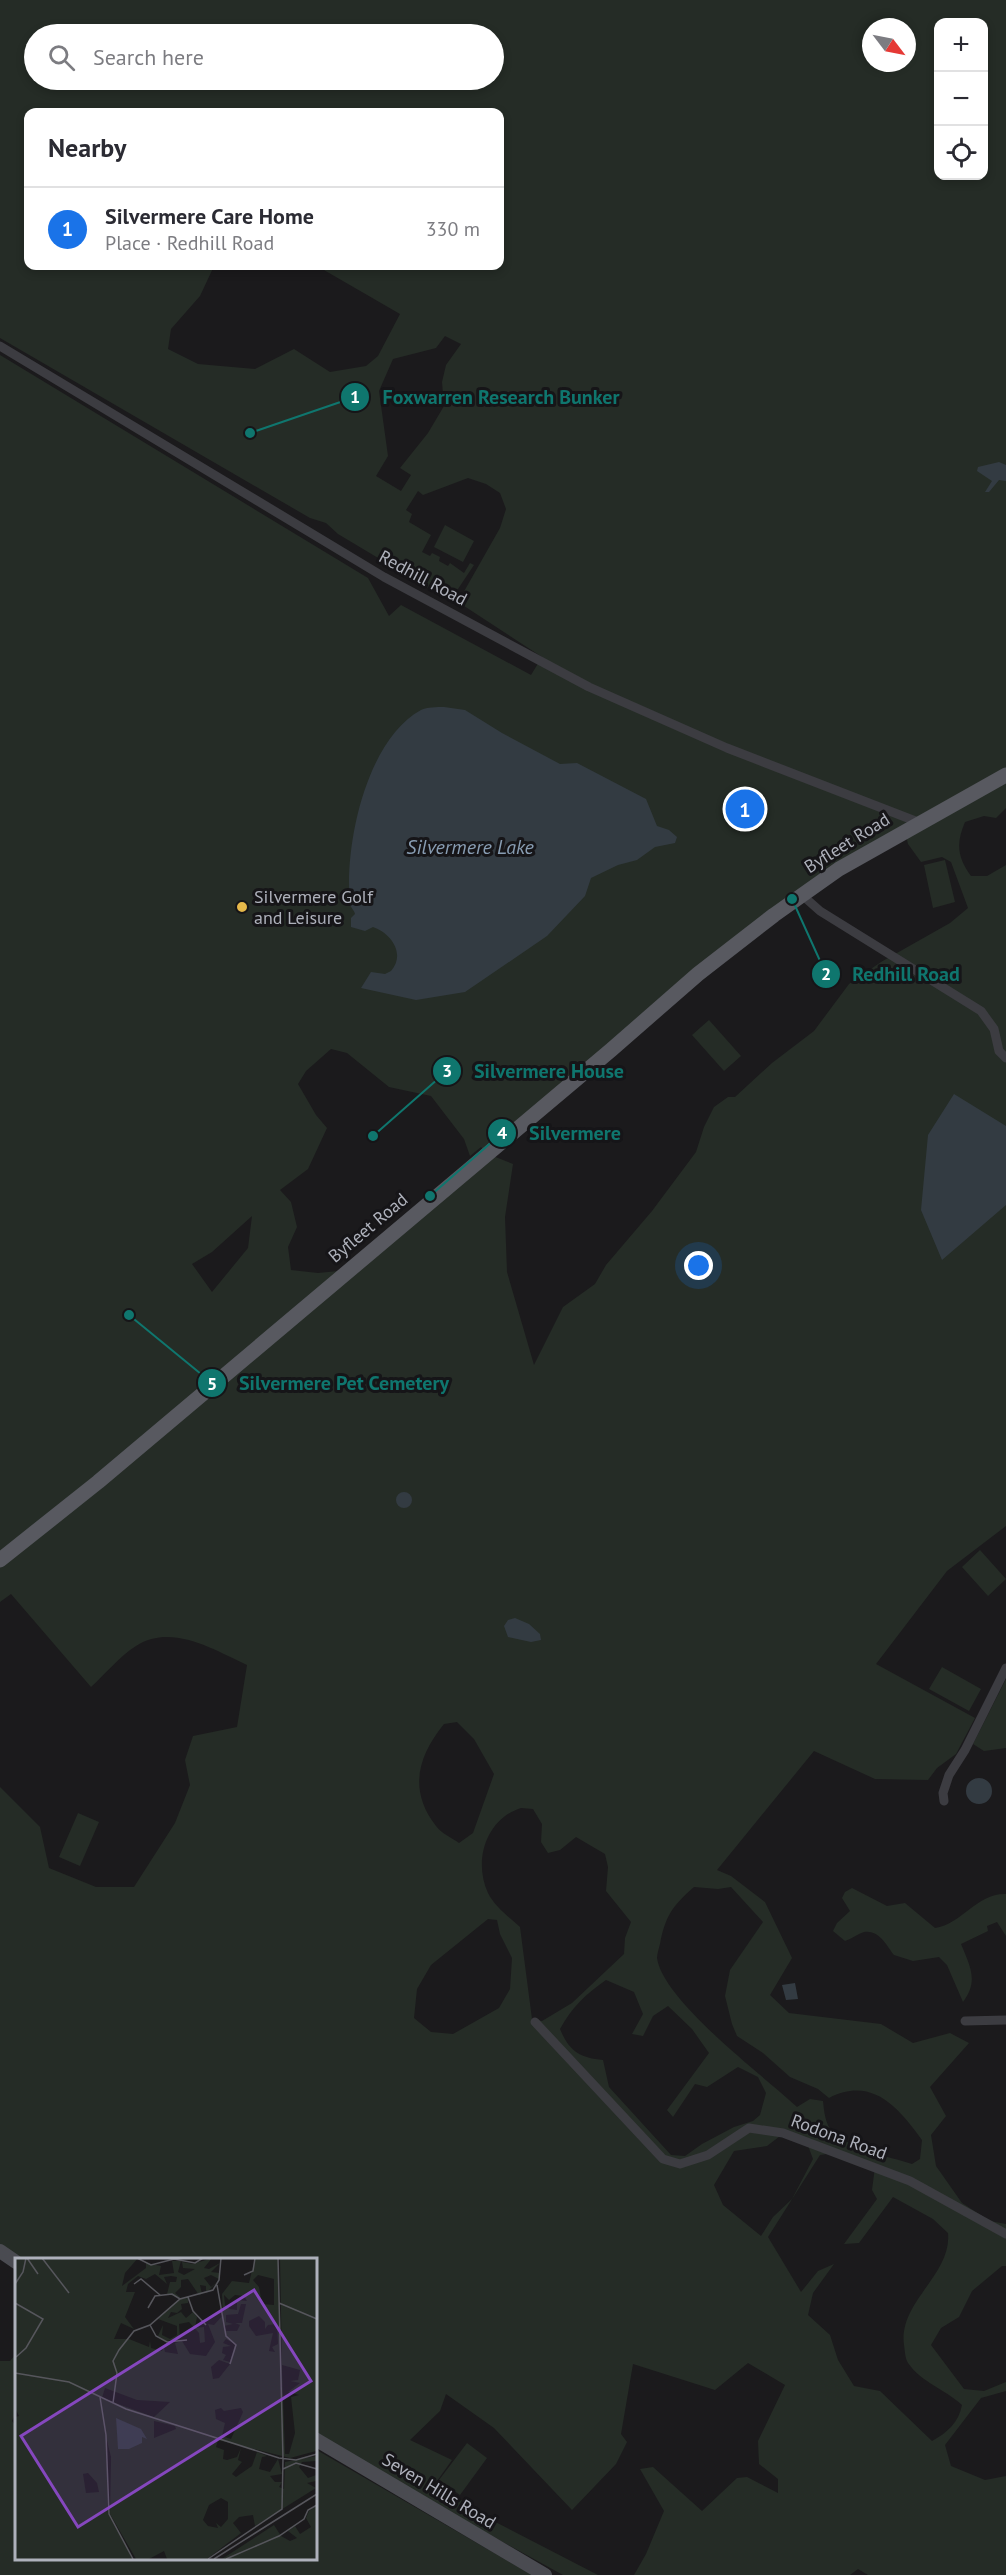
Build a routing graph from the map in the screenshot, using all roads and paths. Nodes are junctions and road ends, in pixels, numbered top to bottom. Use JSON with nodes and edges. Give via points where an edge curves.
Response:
{"nodes":[{"id":1,"x":0,"y":346,"type":"edge"},
{"id":2,"x":1006,"y":775,"type":"edge"},
{"id":3,"x":918,"y":822,"type":"junction"},
{"id":4,"x":802,"y":895,"type":"junction"},
{"id":5,"x":1006,"y":1058,"type":"edge"},
{"id":6,"x":0,"y":1560,"type":"edge"},
{"id":7,"x":1006,"y":1668,"type":"edge"},
{"id":8,"x":944,"y":1801,"type":"dead end"},
{"id":9,"x":1006,"y":2020,"type":"edge"},
{"id":10,"x":965,"y":2021,"type":"dead end"},
{"id":11,"x":535,"y":2022,"type":"dead end"},
{"id":12,"x":1006,"y":2234,"type":"edge"},
{"id":13,"x":0,"y":2251,"type":"edge"},
{"id":14,"x":15,"y":2261,"type":"edge"},
{"id":15,"x":316,"y":2440,"type":"edge"},
{"id":16,"x":545,"y":2575,"type":"edge"}],
"edges":[{"from":1,"to":3,"type":"street","name":"Redhill Road","via":[[384,577],[589,687],[727,748]]},
{"from":2,"to":3,"type":"main road","name":"Byfleet Road"},
{"from":3,"to":4,"type":"main road","name":"Byfleet Road"},
{"from":4,"to":5,"type":"street","via":[[820,911],[981,1011],[994,1029],[999,1051]]},
{"from":4,"to":6,"type":"main road","name":"Byfleet Road","via":[[698,974],[98,1482]]},
{"from":7,"to":8,"type":"street","via":[[949,1775]]},
{"from":9,"to":10,"type":"street"},
{"from":11,"to":12,"type":"street","name":"Rodona Road","via":[[663,2159],[680,2164],[708,2155],[749,2128],[783,2133],[910,2181]]},
{"from":13,"to":14,"type":"main road"},
{"from":15,"to":16,"type":"main road","name":"Seven Hills Road"}]}
